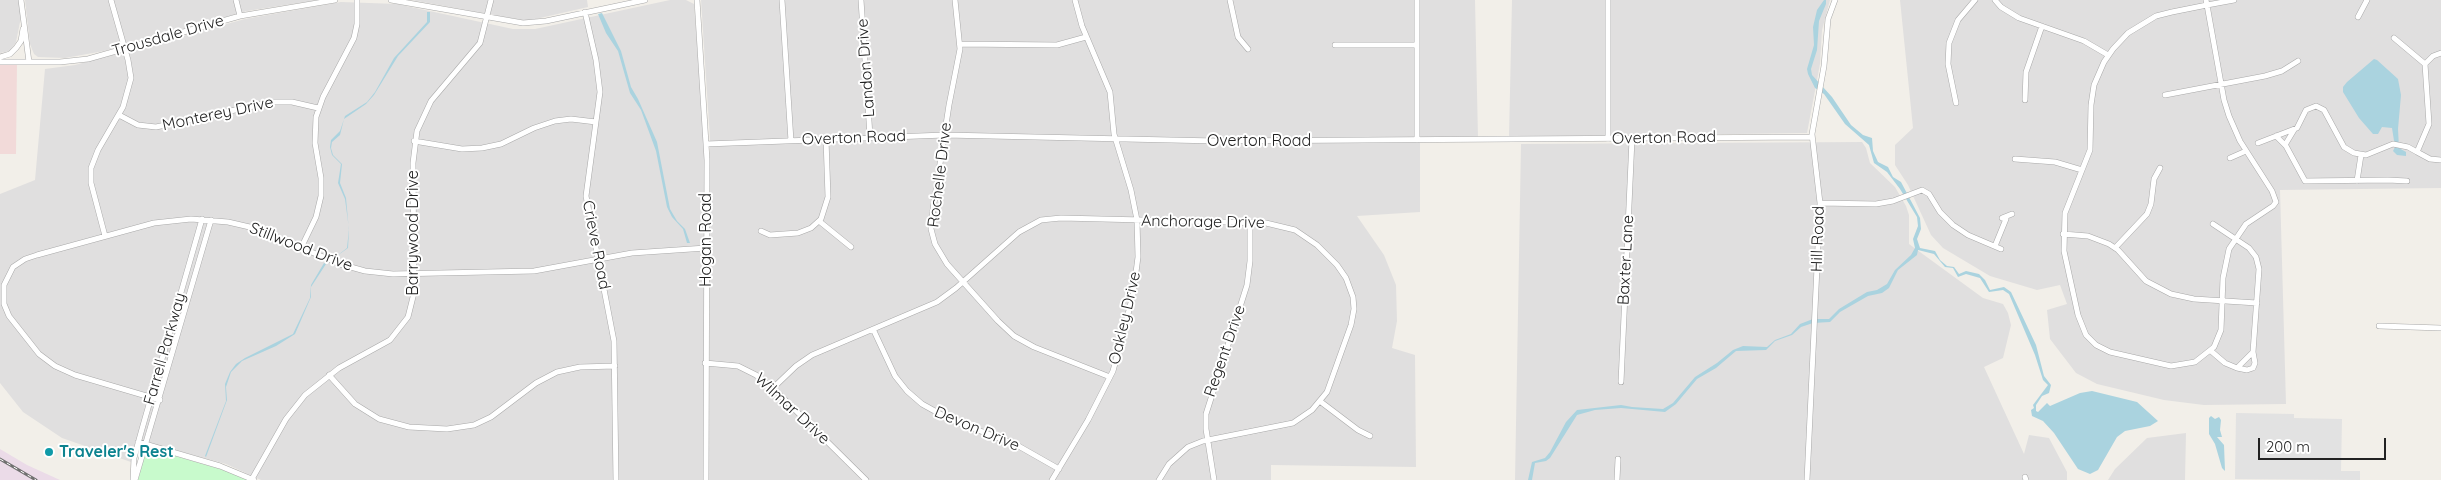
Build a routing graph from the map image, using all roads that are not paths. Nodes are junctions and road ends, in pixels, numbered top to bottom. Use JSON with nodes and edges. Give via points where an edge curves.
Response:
{"nodes":[{"id":1,"x":21,"y":0,"type":"edge"},
{"id":2,"x":112,"y":0,"type":"edge"},
{"id":3,"x":236,"y":0,"type":"edge"},
{"id":4,"x":335,"y":0,"type":"edge"},
{"id":5,"x":357,"y":0,"type":"edge"},
{"id":6,"x":391,"y":0,"type":"edge"},
{"id":7,"x":491,"y":0,"type":"edge"},
{"id":8,"x":645,"y":0,"type":"edge"},
{"id":9,"x":697,"y":0,"type":"edge"},
{"id":10,"x":782,"y":0,"type":"edge"},
{"id":11,"x":861,"y":0,"type":"edge"},
{"id":12,"x":955,"y":0,"type":"edge"},
{"id":13,"x":1075,"y":0,"type":"edge"},
{"id":14,"x":1230,"y":0,"type":"edge"},
{"id":15,"x":1417,"y":0,"type":"edge"},
{"id":16,"x":1608,"y":0,"type":"edge"},
{"id":17,"x":1834,"y":0,"type":"edge"},
{"id":18,"x":1975,"y":0,"type":"edge"},
{"id":19,"x":1995,"y":0,"type":"edge"},
{"id":20,"x":2234,"y":0,"type":"edge"},
{"id":21,"x":2367,"y":0,"type":"edge"},
{"id":22,"x":2206,"y":2,"type":"edge"},
{"id":23,"x":585,"y":12,"type":"junction"},
{"id":24,"x":240,"y":16,"type":"junction"},
{"id":25,"x":2358,"y":17,"type":"dead end"},
{"id":26,"x":488,"y":18,"type":"junction"},
{"id":27,"x":24,"y":19,"type":"junction"},
{"id":28,"x":2042,"y":26,"type":"junction"},
{"id":29,"x":1086,"y":37,"type":"junction"},
{"id":30,"x":2394,"y":38,"type":"dead end"},
{"id":31,"x":960,"y":44,"type":"junction"},
{"id":32,"x":1335,"y":45,"type":"dead end"},
{"id":33,"x":1417,"y":45,"type":"junction"},
{"id":34,"x":126,"y":48,"type":"junction"},
{"id":35,"x":1248,"y":49,"type":"dead end"},
{"id":36,"x":2441,"y":53,"type":"edge"},
{"id":37,"x":2108,"y":55,"type":"junction"},
{"id":38,"x":0,"y":57,"type":"edge"},
{"id":39,"x":2298,"y":61,"type":"dead end"},
{"id":40,"x":0,"y":62,"type":"edge"},
{"id":41,"x":29,"y":62,"type":"junction"},
{"id":42,"x":2425,"y":64,"type":"junction"},
{"id":43,"x":2222,"y":85,"type":"junction"},
{"id":44,"x":2165,"y":95,"type":"dead end"},
{"id":45,"x":2025,"y":100,"type":"dead end"},
{"id":46,"x":1956,"y":103,"type":"dead end"},
{"id":47,"x":318,"y":108,"type":"junction"},
{"id":48,"x":119,"y":115,"type":"junction"},
{"id":49,"x":596,"y":122,"type":"junction"},
{"id":50,"x":2295,"y":129,"type":"junction"},
{"id":51,"x":945,"y":135,"type":"junction"},
{"id":52,"x":870,"y":136,"type":"junction"},
{"id":53,"x":2276,"y":136,"type":"junction"},
{"id":54,"x":1812,"y":137,"type":"junction"},
{"id":55,"x":826,"y":139,"type":"junction"},
{"id":56,"x":1608,"y":139,"type":"junction"},
{"id":57,"x":1632,"y":139,"type":"junction"},
{"id":58,"x":1116,"y":140,"type":"junction"},
{"id":59,"x":1417,"y":140,"type":"junction"},
{"id":60,"x":414,"y":141,"type":"junction"},
{"id":61,"x":791,"y":141,"type":"junction"},
{"id":62,"x":2258,"y":143,"type":"dead end"},
{"id":63,"x":706,"y":144,"type":"junction"},
{"id":64,"x":2285,"y":145,"type":"junction"},
{"id":65,"x":2246,"y":150,"type":"junction"},
{"id":66,"x":2417,"y":152,"type":"junction"},
{"id":67,"x":2361,"y":155,"type":"junction"},
{"id":68,"x":2230,"y":158,"type":"dead end"},
{"id":69,"x":2015,"y":159,"type":"dead end"},
{"id":70,"x":2441,"y":160,"type":"edge"},
{"id":71,"x":2160,"y":168,"type":"dead end"},
{"id":72,"x":2082,"y":170,"type":"junction"},
{"id":73,"x":2357,"y":181,"type":"junction"},
{"id":74,"x":2407,"y":182,"type":"dead end"},
{"id":75,"x":1820,"y":203,"type":"junction"},
{"id":76,"x":2012,"y":214,"type":"dead end"},
{"id":77,"x":202,"y":219,"type":"junction"},
{"id":78,"x":211,"y":220,"type":"junction"},
{"id":79,"x":1138,"y":220,"type":"junction"},
{"id":80,"x":819,"y":222,"type":"junction"},
{"id":81,"x":1250,"y":223,"type":"junction"},
{"id":82,"x":2213,"y":224,"type":"dead end"},
{"id":83,"x":761,"y":232,"type":"dead end"},
{"id":84,"x":2063,"y":234,"type":"junction"},
{"id":85,"x":105,"y":236,"type":"junction"},
{"id":86,"x":2235,"y":238,"type":"junction"},
{"id":87,"x":1995,"y":246,"type":"junction"},
{"id":88,"x":851,"y":247,"type":"dead end"},
{"id":89,"x":301,"y":248,"type":"junction"},
{"id":90,"x":706,"y":248,"type":"junction"},
{"id":91,"x":2115,"y":248,"type":"junction"},
{"id":92,"x":2001,"y":249,"type":"dead end"},
{"id":93,"x":598,"y":260,"type":"junction"},
{"id":94,"x":414,"y":274,"type":"junction"},
{"id":95,"x":3,"y":278,"type":"edge"},
{"id":96,"x":963,"y":282,"type":"junction"},
{"id":97,"x":2222,"y":301,"type":"junction"},
{"id":98,"x":2257,"y":302,"type":"junction"},
{"id":99,"x":2379,"y":326,"type":"dead end"},
{"id":100,"x":2441,"y":328,"type":"edge"},
{"id":101,"x":873,"y":329,"type":"junction"},
{"id":102,"x":2211,"y":351,"type":"junction"},
{"id":103,"x":2254,"y":352,"type":"junction"},
{"id":104,"x":705,"y":363,"type":"junction"},
{"id":105,"x":615,"y":366,"type":"junction"},
{"id":106,"x":2236,"y":368,"type":"junction"},
{"id":107,"x":329,"y":375,"type":"junction"},
{"id":108,"x":1110,"y":377,"type":"junction"},
{"id":109,"x":1621,"y":382,"type":"dead end"},
{"id":110,"x":772,"y":388,"type":"junction"},
{"id":111,"x":151,"y":397,"type":"junction"},
{"id":112,"x":160,"y":400,"type":"junction"},
{"id":113,"x":1321,"y":402,"type":"junction"},
{"id":114,"x":1370,"y":436,"type":"dead end"},
{"id":115,"x":1207,"y":440,"type":"junction"},
{"id":116,"x":138,"y":442,"type":"junction"},
{"id":117,"x":147,"y":444,"type":"junction"},
{"id":118,"x":1618,"y":459,"type":"dead end"},
{"id":119,"x":1059,"y":469,"type":"junction"},
{"id":120,"x":254,"y":479,"type":"edge"},
{"id":121,"x":134,"y":480,"type":"edge"},
{"id":122,"x":616,"y":480,"type":"edge"},
{"id":123,"x":706,"y":480,"type":"edge"},
{"id":124,"x":866,"y":480,"type":"edge"},
{"id":125,"x":1052,"y":480,"type":"edge"},
{"id":126,"x":1159,"y":480,"type":"edge"},
{"id":127,"x":1214,"y":480,"type":"edge"},
{"id":128,"x":1617,"y":480,"type":"edge"},
{"id":129,"x":1808,"y":480,"type":"edge"}],
"edges":[{"from":1,"to":27,"type":"street"},
{"from":2,"to":34,"type":"street"},
{"from":3,"to":24,"type":"street"},
{"from":4,"to":24,"type":"street","name":"Trousdale Drive"},
{"from":5,"to":47,"type":"street","via":[[354,38]]},
{"from":6,"to":26,"type":"street"},
{"from":7,"to":26,"type":"street","name":"Barrywood Drive"},
{"from":8,"to":23,"type":"street"},
{"from":9,"to":63,"type":"street","name":"Hogan Road"},
{"from":10,"to":61,"type":"street"},
{"from":11,"to":52,"type":"street","name":"Landon Drive"},
{"from":12,"to":31,"type":"street","name":"Rochelle Drive"},
{"from":13,"to":29,"type":"street","name":"Oakley Drive"},
{"from":14,"to":35,"type":"street","via":[[1239,40]]},
{"from":15,"to":33,"type":"street"},
{"from":16,"to":56,"type":"street"},
{"from":17,"to":54,"type":"street","name":"Hill Road","via":[[1828,19]]},
{"from":18,"to":46,"type":"street","via":[[1958,20],[1949,43],[1948,64]]},
{"from":19,"to":28,"type":"street","via":[[2012,13]]},
{"from":20,"to":22,"type":"street"},
{"from":21,"to":25,"type":"street"},
{"from":22,"to":37,"type":"street","via":[[2148,20],[2125,35]]},
{"from":22,"to":43,"type":"street"},
{"from":23,"to":26,"type":"street","via":[[530,23]]},
{"from":23,"to":49,"type":"street","name":"Crieve Road","via":[[600,92]]},
{"from":24,"to":34,"type":"street","name":"Trousdale Drive"},
{"from":26,"to":60,"type":"street","name":"Barrywood Drive","via":[[479,45],[428,106]]},
{"from":27,"to":38,"type":"street","via":[[19,44],[10,54]]},
{"from":27,"to":41,"type":"street"},
{"from":28,"to":37,"type":"street","via":[[2084,41]]},
{"from":28,"to":45,"type":"street","via":[[2026,72]]},
{"from":29,"to":31,"type":"street","via":[[1054,45]]},
{"from":29,"to":58,"type":"street","name":"Oakley Drive","via":[[1109,86]]},
{"from":30,"to":42,"type":"street"},
{"from":31,"to":51,"type":"street","name":"Rochelle Drive"},
{"from":32,"to":33,"type":"street"},
{"from":33,"to":59,"type":"street"},
{"from":34,"to":41,"type":"street","name":"Trousdale Drive","via":[[73,61]]},
{"from":34,"to":48,"type":"street","via":[[131,78]]},
{"from":36,"to":42,"type":"street"},
{"from":37,"to":72,"type":"street","via":[[2094,84],[2090,111],[2091,144]]},
{"from":39,"to":43,"type":"street","via":[[2275,73]]},
{"from":40,"to":41,"type":"street","name":"Trousdale Drive"},
{"from":42,"to":66,"type":"street","via":[[2429,124]]},
{"from":43,"to":44,"type":"street"},
{"from":43,"to":65,"type":"street","via":[[2230,120]]},
{"from":47,"to":48,"type":"street","name":"Monterey Drive","via":[[292,102],[272,102],[156,127],[138,124]]},
{"from":47,"to":89,"type":"street","via":[[314,138],[321,196]]},
{"from":48,"to":85,"type":"street","via":[[96,154],[90,174]]},
{"from":49,"to":60,"type":"street","via":[[565,119],[549,122],[501,144],[479,149]]},
{"from":49,"to":93,"type":"street","name":"Crieve Road","via":[[586,192]]},
{"from":50,"to":53,"type":"street"},
{"from":50,"to":64,"type":"street"},
{"from":50,"to":67,"type":"street","via":[[2307,109],[2320,107],[2345,148]]},
{"from":51,"to":52,"type":"street","name":"Overton Road"},
{"from":51,"to":58,"type":"street","name":"Overton Road"},
{"from":51,"to":96,"type":"street","name":"Rochelle Drive","via":[[932,232],[940,256]]},
{"from":52,"to":55,"type":"street","name":"Overton Road"},
{"from":53,"to":62,"type":"street"},
{"from":53,"to":64,"type":"street"},
{"from":54,"to":57,"type":"street","name":"Overton Road"},
{"from":54,"to":75,"type":"street","name":"Hill Road"},
{"from":55,"to":61,"type":"street","name":"Overton Road"},
{"from":55,"to":80,"type":"street","via":[[828,197]]},
{"from":56,"to":57,"type":"street","name":"Overton Road"},
{"from":56,"to":59,"type":"street","name":"Overton Road"},
{"from":57,"to":109,"type":"street","name":"Baxter Lane"},
{"from":58,"to":59,"type":"street","name":"Overton Road"},
{"from":58,"to":79,"type":"street","name":"Oakley Drive"},
{"from":60,"to":94,"type":"street","name":"Barrywood Drive"},
{"from":61,"to":63,"type":"street","name":"Overton Road"},
{"from":63,"to":90,"type":"street","name":"Hogan Road"},
{"from":64,"to":73,"type":"street","via":[[2305,181]]},
{"from":65,"to":68,"type":"street"},
{"from":65,"to":86,"type":"street","via":[[2276,202],[2246,224]]},
{"from":66,"to":67,"type":"street","via":[[2393,144]]},
{"from":66,"to":70,"type":"street","via":[[2430,159]]},
{"from":67,"to":73,"type":"street"},
{"from":69,"to":72,"type":"street","via":[[2055,162]]},
{"from":71,"to":91,"type":"street","via":[[2154,179],[2147,214]]},
{"from":72,"to":84,"type":"street","via":[[2066,207]]},
{"from":73,"to":74,"type":"street"},
{"from":75,"to":87,"type":"street","via":[[1876,204],[1924,190],[1953,226]]},
{"from":75,"to":129,"type":"street","name":"Hill Road"},
{"from":76,"to":87,"type":"street","via":[[2002,218],[2006,219]]},
{"from":77,"to":78,"type":"street","name":"Stillwood Drive"},
{"from":77,"to":85,"type":"street","name":"Stillwood Drive","via":[[163,221]]},
{"from":77,"to":111,"type":"street","name":"Farrell Parkway"},
{"from":78,"to":89,"type":"street","name":"Stillwood Drive","via":[[254,228]]},
{"from":78,"to":112,"type":"street"},
{"from":79,"to":81,"type":"street","name":"Anchorage Drive"},
{"from":79,"to":96,"type":"street","name":"Anchorage Drive","via":[[1055,218],[1037,222],[1019,232]]},
{"from":79,"to":108,"type":"street","name":"Oakley Drive","via":[[1135,285]]},
{"from":80,"to":83,"type":"street","via":[[798,233],[770,235]]},
{"from":80,"to":88,"type":"street"},
{"from":81,"to":113,"type":"street","name":"Anchorage Drive","via":[[1280,225],[1299,232],[1324,252],[1350,284],[1354,301],[1352,320],[1331,383]]},
{"from":81,"to":115,"type":"street","name":"Regent Drive","via":[[1248,281],[1208,404],[1205,421]]},
{"from":82,"to":86,"type":"street"},
{"from":84,"to":91,"type":"street","via":[[2093,237]]},
{"from":84,"to":102,"type":"street","via":[[2080,320],[2086,335],[2096,345],[2110,352],[2171,366],[2191,364]]},
{"from":85,"to":95,"type":"street","name":"Stillwood Drive","via":[[25,258]]},
{"from":86,"to":97,"type":"street","via":[[2224,267]]},
{"from":86,"to":98,"type":"street","via":[[2250,248],[2256,257],[2259,269]]},
{"from":87,"to":92,"type":"street"},
{"from":89,"to":94,"type":"street","name":"Stillwood Drive","via":[[360,270]]},
{"from":90,"to":93,"type":"street","name":"Stillwood Drive","via":[[650,251]]},
{"from":90,"to":104,"type":"street","name":"Hogan Road"},
{"from":91,"to":97,"type":"street","via":[[2157,288],[2186,298]]},
{"from":93,"to":94,"type":"street","name":"Stillwood Drive","via":[[534,272]]},
{"from":93,"to":105,"type":"street","name":"Crieve Road","via":[[611,321]]},
{"from":94,"to":107,"type":"street","name":"Barrywood Drive","via":[[412,306],[397,333]]},
{"from":95,"to":111,"type":"street","name":"Stillwood Drive","via":[[7,312],[23,336],[44,358],[75,375]]},
{"from":96,"to":101,"type":"street","name":"Anchorage Drive","via":[[930,305]]},
{"from":96,"to":108,"type":"street","name":"Rochelle Drive","via":[[1014,336]]},
{"from":97,"to":98,"type":"street"},
{"from":97,"to":102,"type":"street","via":[[2221,333]]},
{"from":98,"to":103,"type":"street"},
{"from":99,"to":100,"type":"street"},
{"from":101,"to":110,"type":"street","name":"Anchorage Drive","via":[[808,358]]},
{"from":101,"to":119,"type":"street","name":"Devon Drive","via":[[895,376],[922,404],[943,416],[1015,444]]},
{"from":102,"to":106,"type":"street"},
{"from":103,"to":106,"type":"street"},
{"from":103,"to":106,"type":"street","via":[[2253,368]]},
{"from":104,"to":110,"type":"street","name":"Wilmar Drive","via":[[744,368]]},
{"from":104,"to":123,"type":"street","name":"Hogan Road"},
{"from":105,"to":107,"type":"street","via":[[580,366],[557,372],[540,380],[491,417],[447,429],[409,427],[379,420],[355,404]]},
{"from":105,"to":122,"type":"street","name":"Crieve Road"},
{"from":107,"to":120,"type":"street","name":"Barrywood Drive","via":[[311,389],[293,410]]},
{"from":108,"to":119,"type":"street","name":"Oakley Drive"},
{"from":110,"to":124,"type":"street","name":"Wilmar Drive"},
{"from":111,"to":112,"type":"street","name":"Stillwood Drive"},
{"from":111,"to":116,"type":"street","name":"Farrell Parkway"},
{"from":112,"to":117,"type":"street"},
{"from":113,"to":114,"type":"street"},
{"from":113,"to":115,"type":"street","name":"Anchorage Drive","via":[[1292,423]]},
{"from":115,"to":126,"type":"street","name":"Anchorage Drive","via":[[1178,455]]},
{"from":115,"to":127,"type":"street","name":"Regent Drive"},
{"from":116,"to":117,"type":"street"},
{"from":116,"to":121,"type":"street","name":"Farrell Parkway"},
{"from":117,"to":120,"type":"street"},
{"from":117,"to":121,"type":"street"},
{"from":118,"to":128,"type":"street"},
{"from":119,"to":125,"type":"street","name":"Oakley Drive"}]}
